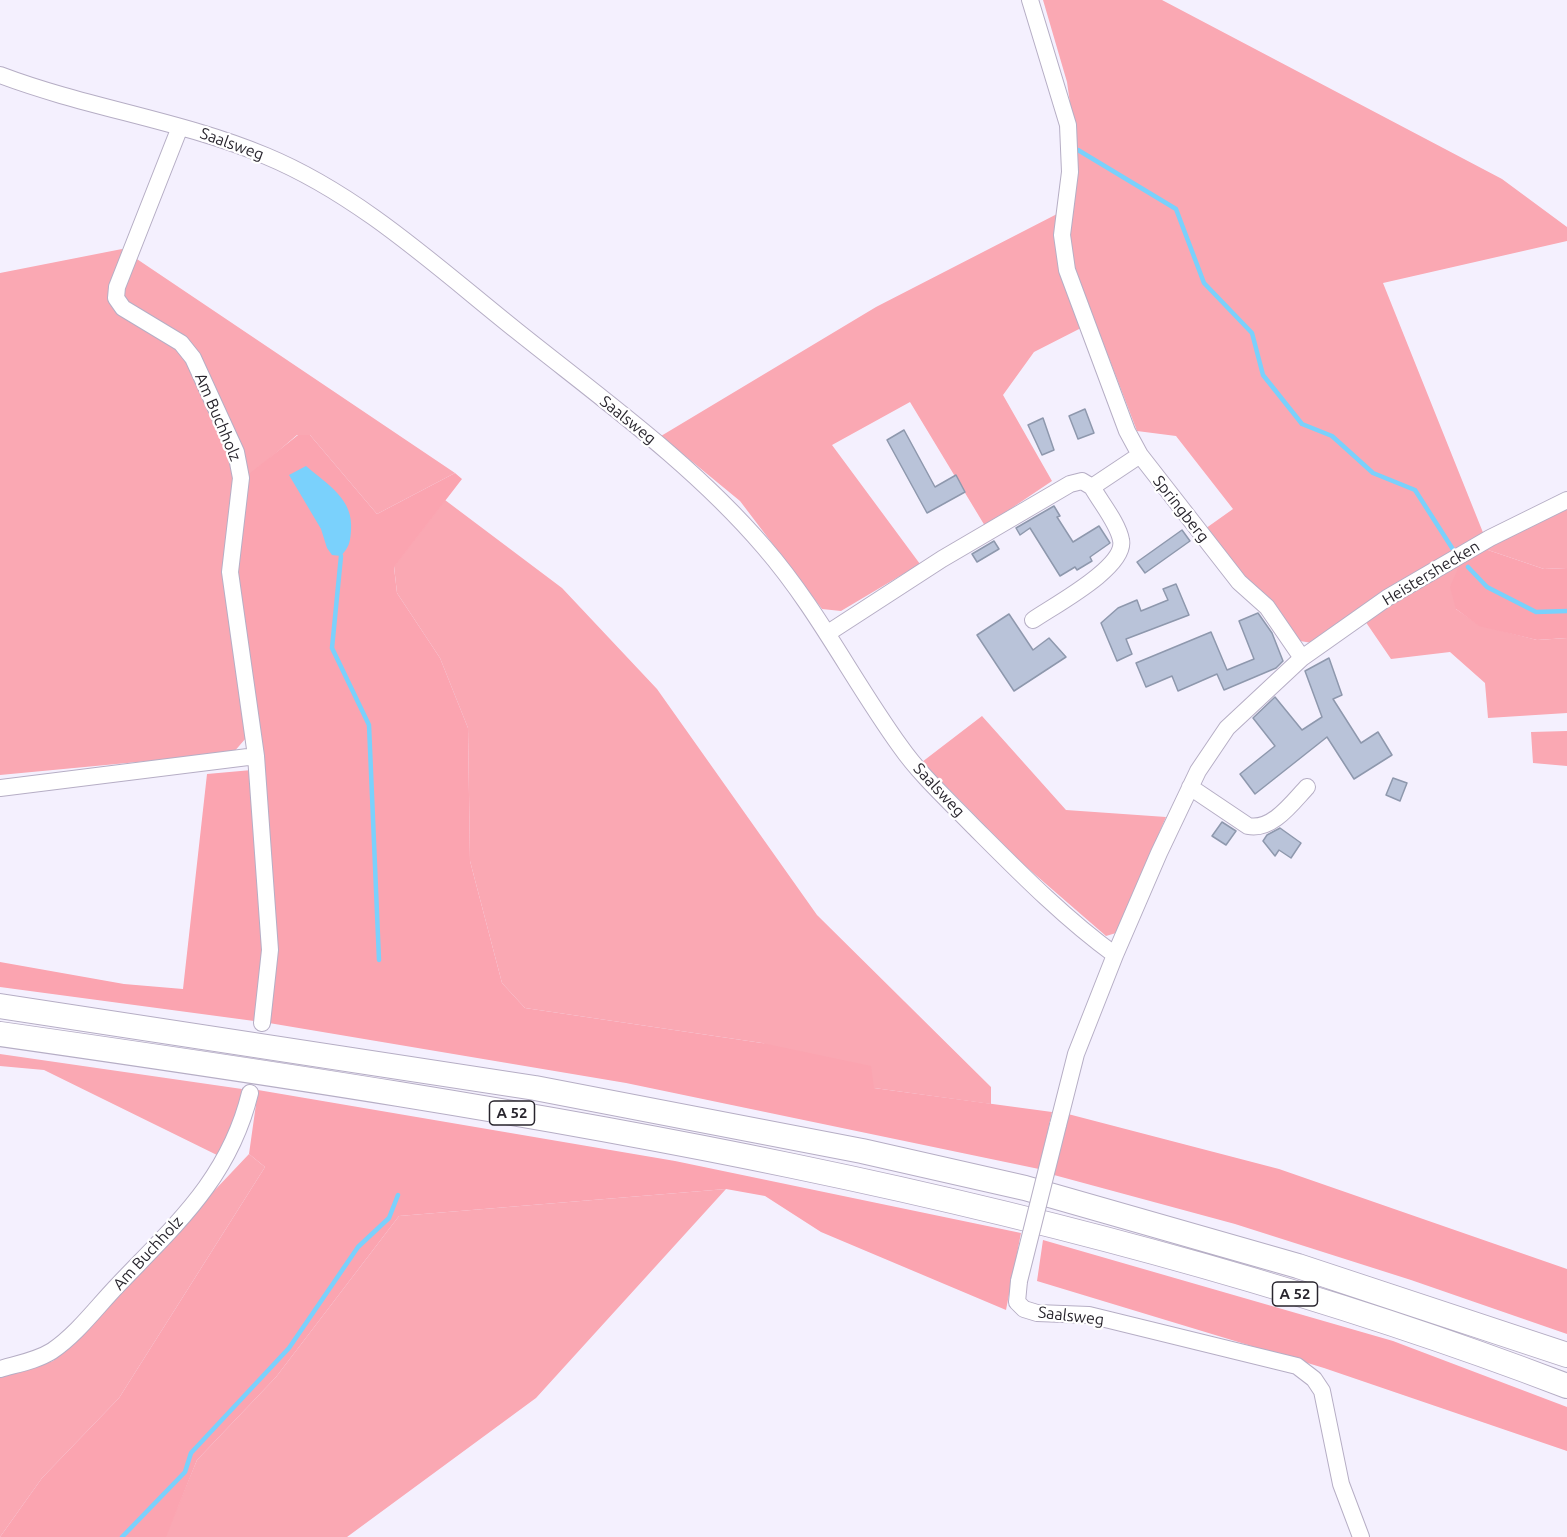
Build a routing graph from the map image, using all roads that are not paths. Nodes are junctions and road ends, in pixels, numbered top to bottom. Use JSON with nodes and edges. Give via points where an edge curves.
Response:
{"nodes":[{"id":1,"x":1030,"y":0,"type":"edge"},
{"id":2,"x":0,"y":75,"type":"edge"},
{"id":3,"x":180,"y":127,"type":"junction"},
{"id":4,"x":1140,"y":455,"type":"junction"},
{"id":5,"x":1092,"y":488,"type":"junction"},
{"id":6,"x":1567,"y":500,"type":"edge"},
{"id":7,"x":1033,"y":620,"type":"dead end"},
{"id":8,"x":828,"y":633,"type":"junction"},
{"id":9,"x":1302,"y":658,"type":"junction"},
{"id":10,"x":256,"y":756,"type":"junction"},
{"id":11,"x":1307,"y":787,"type":"dead end"},
{"id":12,"x":0,"y":788,"type":"edge"},
{"id":13,"x":1190,"y":788,"type":"junction"},
{"id":14,"x":1116,"y":952,"type":"junction"},
{"id":15,"x":0,"y":1006,"type":"edge"},
{"id":16,"x":262,"y":1023,"type":"dead end"},
{"id":17,"x":0,"y":1034,"type":"edge"},
{"id":18,"x":250,"y":1093,"type":"dead end"},
{"id":19,"x":1567,"y":1355,"type":"edge"},
{"id":20,"x":0,"y":1369,"type":"edge"},
{"id":21,"x":1567,"y":1386,"type":"edge"},
{"id":22,"x":1361,"y":1537,"type":"edge"}],
"edges":[{"from":1,"to":4,"type":"street","name":"Springberg","via":[[1068,125],[1070,172],[1062,235],[1067,270],[1127,431]]},
{"from":2,"to":3,"type":"street","name":"Saalsweg"},
{"from":3,"to":8,"type":"street","name":"Saalsweg","via":[[207,133],[269,158],[328,188],[385,226],[705,483],[768,551]]},
{"from":3,"to":10,"type":"street","name":"Am Buchholz","via":[[116,298],[123,308],[181,343],[193,358],[236,452],[241,478],[230,572]]},
{"from":4,"to":5,"type":"street"},
{"from":4,"to":9,"type":"street","name":"Springberg","via":[[1239,582],[1267,607]]},
{"from":5,"to":7,"type":"street","via":[[1121,538],[1119,556],[1102,573]]},
{"from":5,"to":8,"type":"street","via":[[1082,482],[1070,484],[942,559]]},
{"from":6,"to":9,"type":"street","name":"Heistershecken","via":[[1490,538],[1387,598]]},
{"from":8,"to":14,"type":"street","name":"Saalsweg","via":[[900,748],[924,776],[1014,867]]},
{"from":9,"to":13,"type":"street","via":[[1227,728]]},
{"from":10,"to":12,"type":"street"},
{"from":10,"to":16,"type":"street","name":"Am Buchholz","via":[[270,950]]},
{"from":11,"to":13,"type":"street","via":[[1281,814],[1254,827]]},
{"from":13,"to":14,"type":"street"},
{"from":14,"to":22,"type":"street","name":"Saalsweg","bridge":true,"via":[[1076,1054],[1017,1302],[1037,1313],[1101,1318],[1296,1366],[1314,1379],[1322,1391],[1341,1484]]},
{"from":15,"to":19,"type":"highway","number":"A 52","via":[[535,1088],[862,1151],[1025,1188],[1298,1266]]},
{"from":17,"to":21,"type":"highway","number":"A 52","via":[[528,1115],[856,1177],[1019,1215],[1289,1292]]},
{"from":18,"to":20,"type":"street","name":"Am Buchholz","via":[[242,1127],[201,1196],[68,1338],[35,1359]]}]}
